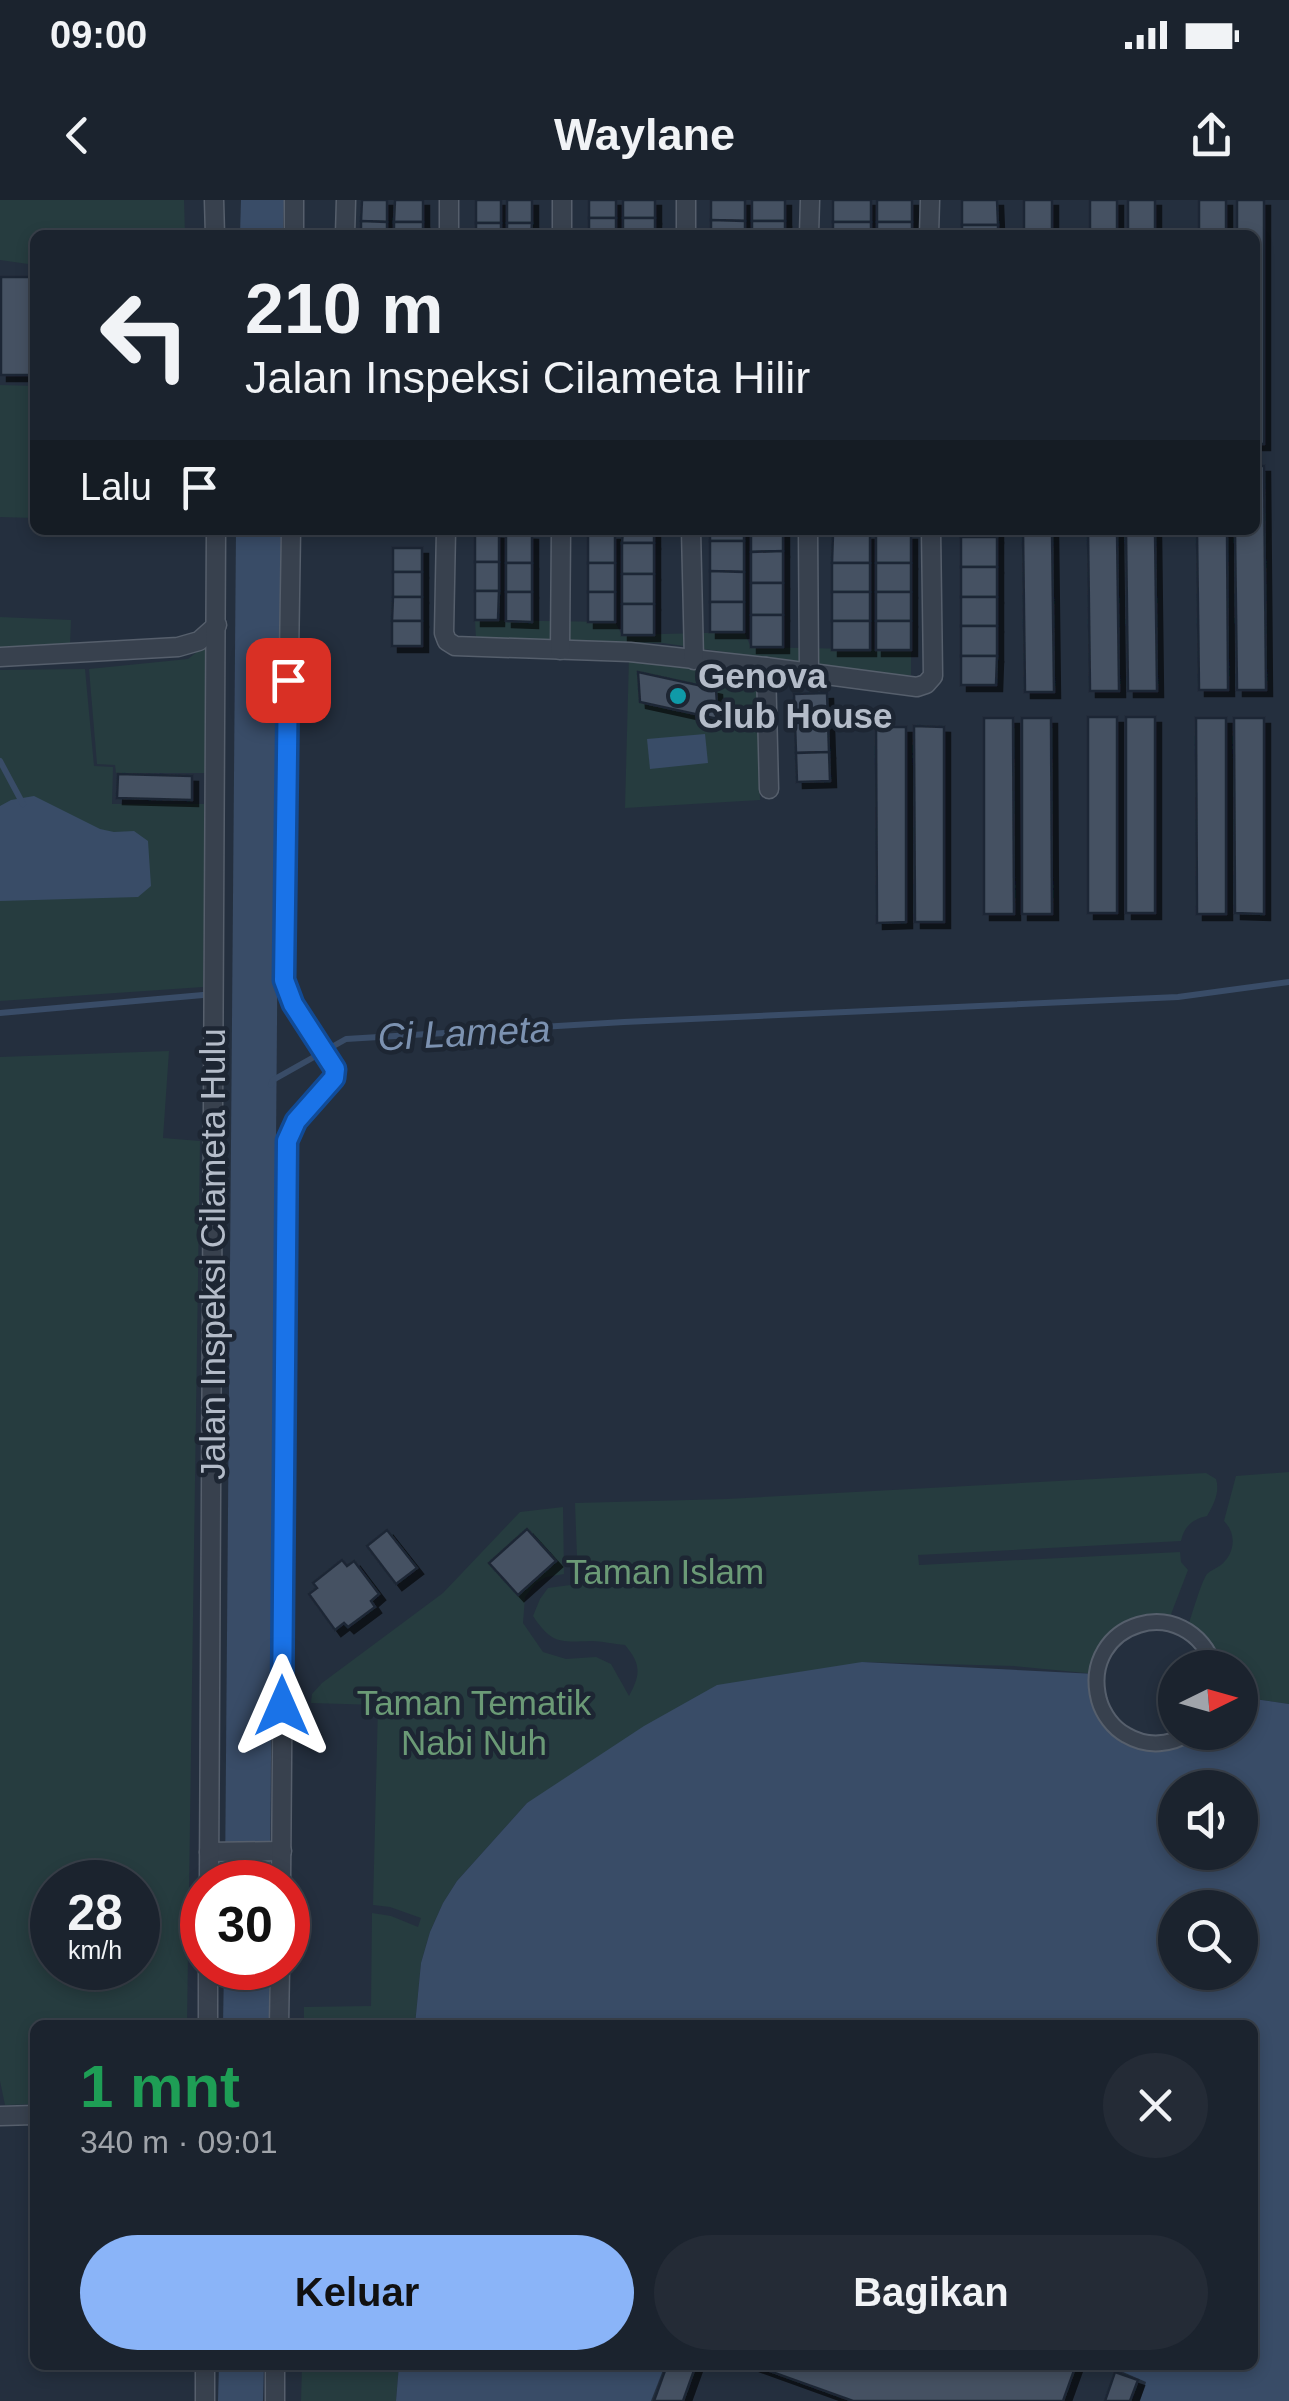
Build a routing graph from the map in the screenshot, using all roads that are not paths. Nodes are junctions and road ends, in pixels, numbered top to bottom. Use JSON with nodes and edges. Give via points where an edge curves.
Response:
{"nodes":[{"id":1,"x":214,"y":200,"type":"edge"},
{"id":2,"x":294,"y":200,"type":"edge"},
{"id":3,"x":346,"y":200,"type":"edge"},
{"id":4,"x":448,"y":200,"type":"edge"},
{"id":5,"x":562,"y":200,"type":"edge"},
{"id":6,"x":686,"y":200,"type":"edge"},
{"id":7,"x":810,"y":200,"type":"edge"},
{"id":8,"x":930,"y":200,"type":"edge"},
{"id":9,"x":214,"y":230,"type":"edge"},
{"id":10,"x":294,"y":230,"type":"edge"},
{"id":11,"x":346,"y":230,"type":"edge"},
{"id":12,"x":449,"y":230,"type":"edge"},
{"id":13,"x":562,"y":230,"type":"edge"},
{"id":14,"x":686,"y":230,"type":"edge"},
{"id":15,"x":809,"y":230,"type":"edge"},
{"id":16,"x":929,"y":230,"type":"edge"},
{"id":17,"x":216,"y":535,"type":"edge"},
{"id":18,"x":291,"y":535,"type":"edge"},
{"id":19,"x":446,"y":535,"type":"edge"},
{"id":20,"x":560,"y":535,"type":"edge"},
{"id":21,"x":692,"y":535,"type":"edge"},
{"id":22,"x":808,"y":535,"type":"edge"},
{"id":23,"x":931,"y":535,"type":"edge"},
{"id":24,"x":217,"y":624,"type":"junction"},
{"id":25,"x":560,"y":650,"type":"junction"},
{"id":26,"x":0,"y":657,"type":"edge"},
{"id":27,"x":694,"y":660,"type":"junction"},
{"id":28,"x":766,"y":666,"type":"junction"},
{"id":29,"x":809,"y":672,"type":"junction"},
{"id":30,"x":770,"y":789,"type":"dead end"},
{"id":31,"x":1208,"y":1650,"type":"edge"},
{"id":32,"x":1158,"y":1744,"type":"edge"},
{"id":33,"x":216,"y":1851,"type":"junction"},
{"id":34,"x":275,"y":1851,"type":"junction"},
{"id":35,"x":214,"y":1860,"type":"edge"},
{"id":36,"x":277,"y":1860,"type":"edge"},
{"id":37,"x":208,"y":1990,"type":"edge"},
{"id":38,"x":280,"y":1990,"type":"edge"},
{"id":39,"x":208,"y":2020,"type":"edge"},
{"id":40,"x":280,"y":2020,"type":"edge"},
{"id":41,"x":30,"y":2115,"type":"edge"},
{"id":42,"x":0,"y":2116,"type":"edge"},
{"id":43,"x":205,"y":2370,"type":"edge"},
{"id":44,"x":275,"y":2370,"type":"edge"},
{"id":45,"x":205,"y":2401,"type":"edge"},
{"id":46,"x":274,"y":2401,"type":"edge"}],
"edges":[{"from":1,"to":9,"type":"street"},
{"from":2,"to":10,"type":"street"},
{"from":3,"to":11,"type":"street"},
{"from":4,"to":12,"type":"street"},
{"from":5,"to":13,"type":"street"},
{"from":6,"to":14,"type":"street"},
{"from":7,"to":15,"type":"street"},
{"from":8,"to":16,"type":"street"},
{"from":17,"to":24,"type":"street","name":"Jalan Inspeksi Cilameta Hulu"},
{"from":18,"to":34,"type":"street","via":[[284,980],[335,1069],[287,1141]]},
{"from":19,"to":25,"type":"street","via":[[447,641]]},
{"from":20,"to":25,"type":"street"},
{"from":21,"to":27,"type":"street"},
{"from":22,"to":29,"type":"street"},
{"from":23,"to":29,"type":"street","via":[[933,676],[926,684]]},
{"from":24,"to":26,"type":"street","via":[[199,641],[178,648]]},
{"from":24,"to":33,"type":"street","name":"Jalan Inspeksi Cilameta Hulu"},
{"from":25,"to":27,"type":"street"},
{"from":27,"to":28,"type":"street"},
{"from":28,"to":29,"type":"street"},
{"from":28,"to":30,"type":"street"},
{"from":31,"to":32,"type":"street","via":[[1181,1626],[1141,1623],[1122,1632],[1098,1664],[1100,1706],[1110,1722]]},
{"from":33,"to":34,"type":"street"},
{"from":33,"to":35,"type":"street","name":"Jalan Inspeksi Cilameta Hulu"},
{"from":34,"to":36,"type":"street"},
{"from":37,"to":39,"type":"street"},
{"from":38,"to":40,"type":"street"},
{"from":41,"to":42,"type":"street"},
{"from":43,"to":45,"type":"street"},
{"from":44,"to":46,"type":"street"}]}
